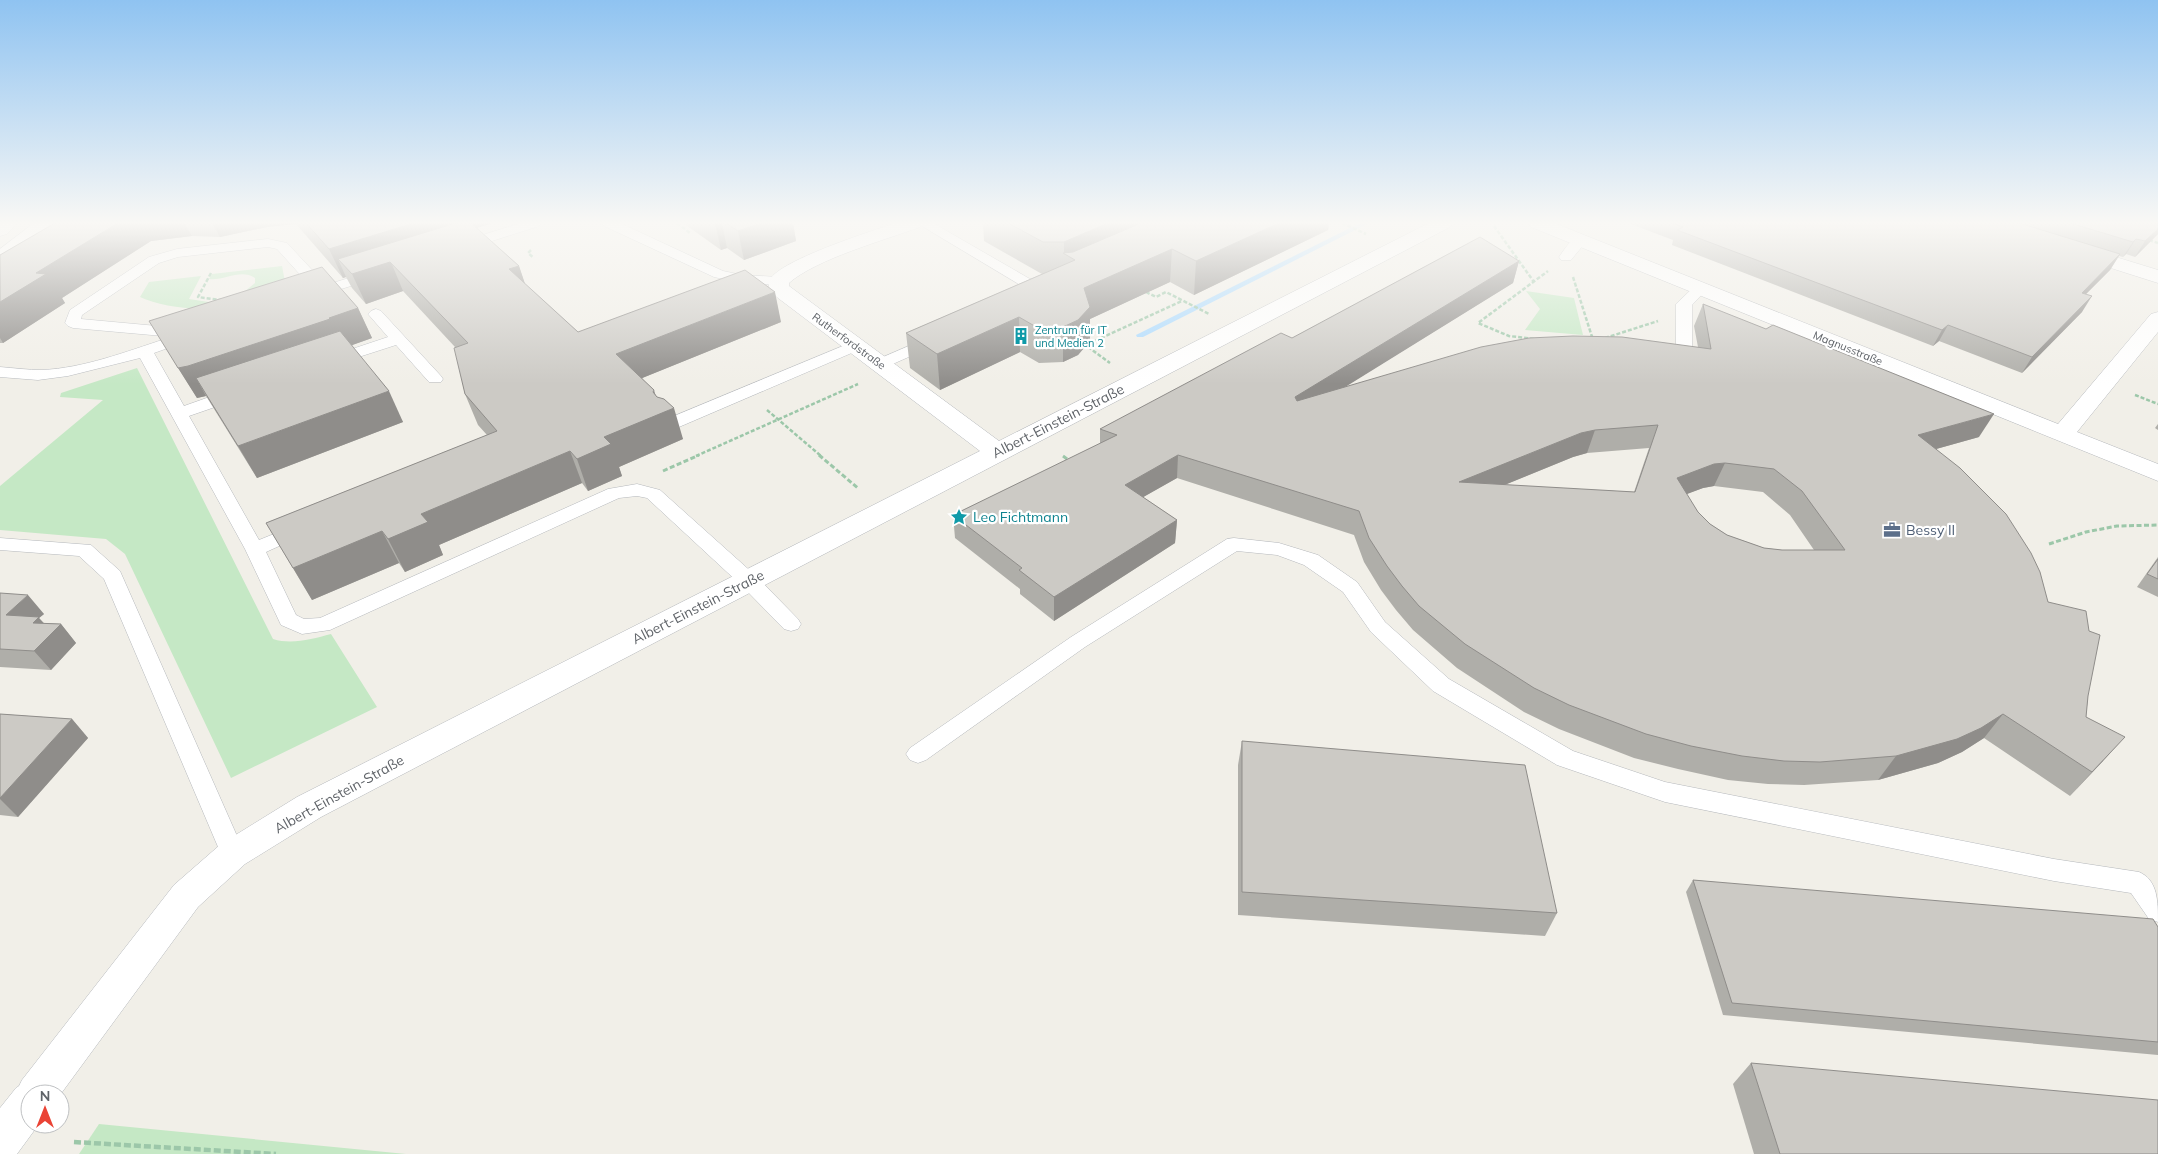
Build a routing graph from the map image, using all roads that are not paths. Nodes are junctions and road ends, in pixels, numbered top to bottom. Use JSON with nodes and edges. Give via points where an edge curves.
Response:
{"nodes":[{"id":1,"x":128,"y":277,"type":"edge"},
{"id":2,"x":310,"y":277,"type":"edge"},
{"id":3,"x":366,"y":277,"type":"edge"},
{"id":4,"x":729,"y":277,"type":"edge"},
{"id":5,"x":783,"y":277,"type":"edge"},
{"id":6,"x":1016,"y":277,"type":"edge"},
{"id":7,"x":1338,"y":277,"type":"edge"},
{"id":8,"x":1672,"y":277,"type":"edge"},
{"id":9,"x":779,"y":281,"type":"junction"},
{"id":10,"x":1067,"y":281,"type":"edge"},
{"id":11,"x":1027,"y":283,"type":"junction"},
{"id":12,"x":1700,"y":288,"type":"junction"},
{"id":13,"x":323,"y":291,"type":"junction"},
{"id":14,"x":296,"y":300,"type":"edge"},
{"id":15,"x":1024,"y":300,"type":"edge"},
{"id":16,"x":376,"y":314,"type":"dead end"},
{"id":17,"x":2158,"y":318,"type":"edge"},
{"id":18,"x":207,"y":329,"type":"edge"},
{"id":19,"x":942,"y":337,"type":"edge"},
{"id":20,"x":398,"y":339,"type":"junction"},
{"id":21,"x":174,"y":340,"type":"junction"},
{"id":22,"x":855,"y":346,"type":"junction"},
{"id":23,"x":1684,"y":347,"type":"edge"},
{"id":24,"x":144,"y":352,"type":"junction"},
{"id":25,"x":880,"y":364,"type":"junction"},
{"id":26,"x":316,"y":367,"type":"edge"},
{"id":27,"x":0,"y":372,"type":"edge"},
{"id":28,"x":435,"y":379,"type":"dead end"},
{"id":29,"x":251,"y":389,"type":"edge"},
{"id":30,"x":178,"y":414,"type":"junction"},
{"id":31,"x":673,"y":423,"type":"dead end"},
{"id":32,"x":2062,"y":434,"type":"junction"},
{"id":33,"x":998,"y":452,"type":"junction"},
{"id":34,"x":2158,"y":472,"type":"edge"},
{"id":35,"x":318,"y":522,"type":"edge"},
{"id":36,"x":0,"y":544,"type":"edge"},
{"id":37,"x":254,"y":549,"type":"junction"},
{"id":38,"x":749,"y":581,"type":"junction"},
{"id":39,"x":791,"y":624,"type":"dead end"},
{"id":40,"x":918,"y":754,"type":"dead end"},
{"id":41,"x":233,"y":854,"type":"junction"},
{"id":42,"x":2158,"y":912,"type":"edge"},
{"id":43,"x":44,"y":1084,"type":"edge"},
{"id":44,"x":20,"y":1115,"type":"edge"},
{"id":45,"x":0,"y":1142,"type":"edge"}],
"edges":[{"from":1,"to":21,"type":"lane","via":[[75,312],[73,323],[168,332]]},
{"from":2,"to":13,"type":"lane"},
{"from":3,"to":13,"type":"lane"},
{"from":4,"to":9,"type":"lane"},
{"from":5,"to":9,"type":"street"},
{"from":6,"to":11,"type":"lane"},
{"from":7,"to":33,"type":"street","name":"Albert-Einstein-Straße"},
{"from":8,"to":12,"type":"street","name":"Magnusstraße"},
{"from":9,"to":22,"type":"street","name":"Rutherfordstraße","via":[[779,287],[785,294]]},
{"from":10,"to":11,"type":"lane"},
{"from":11,"to":15,"type":"lane","via":[[1031,290]]},
{"from":12,"to":23,"type":"lane","via":[[1684,304]]},
{"from":12,"to":32,"type":"street","name":"Magnusstraße"},
{"from":13,"to":14,"type":"lane"},
{"from":16,"to":20,"type":"lane"},
{"from":17,"to":32,"type":"street"},
{"from":18,"to":21,"type":"lane"},
{"from":19,"to":25,"type":"lane"},
{"from":20,"to":26,"type":"lane"},
{"from":20,"to":28,"type":"lane"},
{"from":21,"to":24,"type":"lane"},
{"from":22,"to":25,"type":"street","name":"Rutherfordstraße"},
{"from":22,"to":31,"type":"lane"},
{"from":24,"to":27,"type":"lane","via":[[94,367],[48,375]]},
{"from":24,"to":30,"type":"lane"},
{"from":25,"to":33,"type":"street","name":"Rutherfordstraße"},
{"from":29,"to":30,"type":"lane"},
{"from":30,"to":37,"type":"lane"},
{"from":32,"to":34,"type":"street","name":"Magnusstraße"},
{"from":33,"to":38,"type":"street","name":"Albert-Einstein-Straße"},
{"from":35,"to":37,"type":"lane"},
{"from":36,"to":41,"type":"lane","via":[[84,550],[114,576]]},
{"from":37,"to":38,"type":"lane","via":[[288,620],[302,627],[323,625],[615,493],[637,490],[653,494]]},
{"from":38,"to":39,"type":"lane"},
{"from":38,"to":41,"type":"street","name":"Albert-Einstein-Straße","via":[[309,807]]},
{"from":40,"to":42,"type":"lane","via":[[1078,642],[1234,544],[1279,549],[1311,560],[1350,588],[1378,627],[1441,685],[1565,758],[1664,792],[2054,870],[2139,883]]},
{"from":41,"to":43,"type":"street","name":"Albert-Einstein-Straße","via":[[186,896]]},
{"from":44,"to":45,"type":"street"}]}
